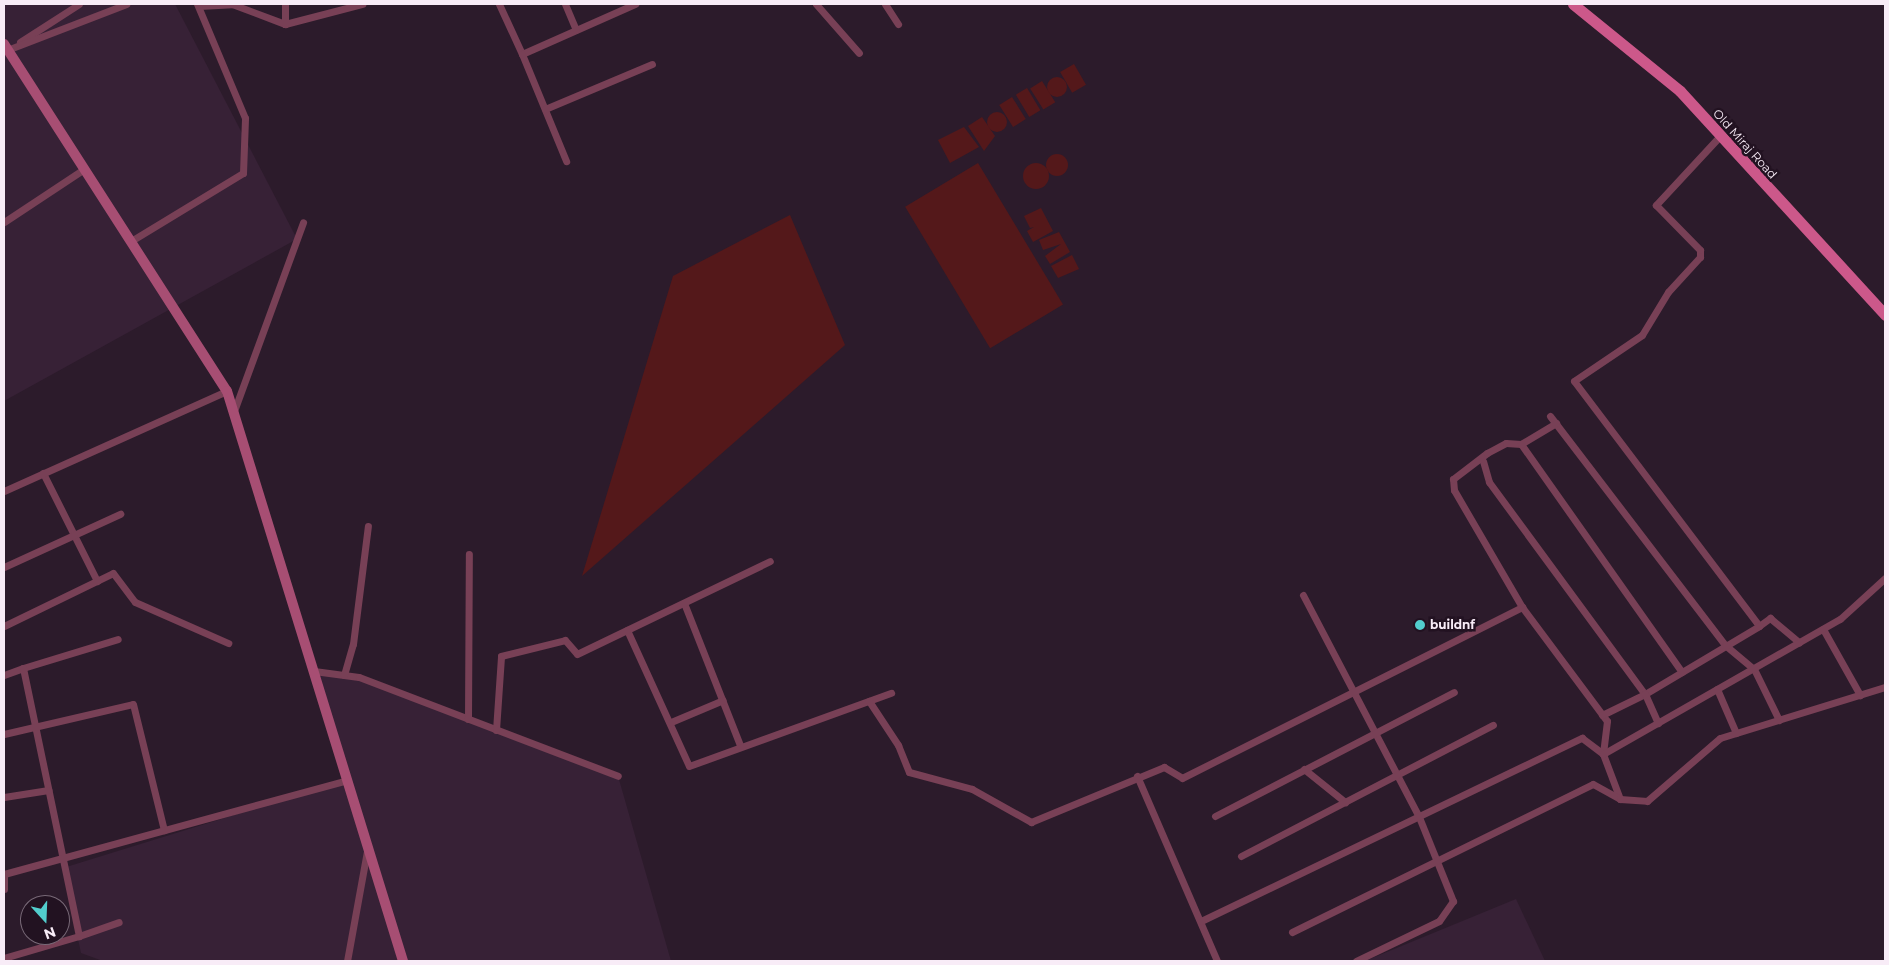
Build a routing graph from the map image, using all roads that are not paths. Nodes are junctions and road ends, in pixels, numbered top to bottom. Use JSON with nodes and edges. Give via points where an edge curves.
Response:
{"nodes":[{"id":1,"x":79,"y":4,"type":"edge"},
{"id":2,"x":126,"y":4,"type":"edge"},
{"id":3,"x":285,"y":4,"type":"edge"},
{"id":4,"x":362,"y":4,"type":"edge"},
{"id":5,"x":499,"y":4,"type":"edge"},
{"id":6,"x":565,"y":4,"type":"edge"},
{"id":7,"x":635,"y":4,"type":"edge"},
{"id":8,"x":816,"y":4,"type":"edge"},
{"id":9,"x":884,"y":4,"type":"edge"},
{"id":10,"x":1574,"y":4,"type":"edge"},
{"id":11,"x":198,"y":5,"type":"edge"},
{"id":12,"x":285,"y":24,"type":"junction"},
{"id":13,"x":898,"y":24,"type":"dead end"},
{"id":14,"x":576,"y":30,"type":"junction"},
{"id":15,"x":6,"y":47,"type":"edge"},
{"id":16,"x":860,"y":53,"type":"dead end"},
{"id":17,"x":522,"y":54,"type":"junction"},
{"id":18,"x":652,"y":64,"type":"dead end"},
{"id":19,"x":545,"y":109,"type":"junction"},
{"id":20,"x":1719,"y":137,"type":"junction"},
{"id":21,"x":566,"y":161,"type":"dead end"},
{"id":22,"x":84,"y":169,"type":"junction"},
{"id":23,"x":4,"y":222,"type":"edge"},
{"id":24,"x":303,"y":222,"type":"dead end"},
{"id":25,"x":131,"y":241,"type":"junction"},
{"id":26,"x":1885,"y":315,"type":"edge"},
{"id":27,"x":227,"y":391,"type":"junction"},
{"id":28,"x":234,"y":411,"type":"junction"},
{"id":29,"x":1550,"y":416,"type":"dead end"},
{"id":30,"x":1556,"y":423,"type":"junction"},
{"id":31,"x":1521,"y":444,"type":"junction"},
{"id":32,"x":1483,"y":461,"type":"junction"},
{"id":33,"x":43,"y":472,"type":"junction"},
{"id":34,"x":4,"y":491,"type":"edge"},
{"id":35,"x":120,"y":514,"type":"dead end"},
{"id":36,"x":368,"y":526,"type":"dead end"},
{"id":37,"x":74,"y":537,"type":"junction"},
{"id":38,"x":469,"y":554,"type":"dead end"},
{"id":39,"x":770,"y":561,"type":"dead end"},
{"id":40,"x":4,"y":567,"type":"edge"},
{"id":41,"x":1885,"y":578,"type":"edge"},
{"id":42,"x":97,"y":581,"type":"junction"},
{"id":43,"x":1303,"y":595,"type":"dead end"},
{"id":44,"x":684,"y":603,"type":"junction"},
{"id":45,"x":1522,"y":607,"type":"junction"},
{"id":46,"x":4,"y":626,"type":"edge"},
{"id":47,"x":1759,"y":626,"type":"junction"},
{"id":48,"x":1823,"y":629,"type":"junction"},
{"id":49,"x":627,"y":630,"type":"junction"},
{"id":50,"x":118,"y":639,"type":"dead end"},
{"id":51,"x":1799,"y":642,"type":"junction"},
{"id":52,"x":228,"y":643,"type":"dead end"},
{"id":53,"x":1725,"y":645,"type":"junction"},
{"id":54,"x":23,"y":668,"type":"junction"},
{"id":55,"x":1754,"y":669,"type":"junction"},
{"id":56,"x":314,"y":671,"type":"junction"},
{"id":57,"x":1682,"y":672,"type":"junction"},
{"id":58,"x":4,"y":675,"type":"edge"},
{"id":59,"x":344,"y":675,"type":"junction"},
{"id":60,"x":1885,"y":688,"type":"edge"},
{"id":61,"x":1717,"y":689,"type":"junction"},
{"id":62,"x":891,"y":692,"type":"dead end"},
{"id":63,"x":1354,"y":692,"type":"junction"},
{"id":64,"x":1454,"y":692,"type":"dead end"},
{"id":65,"x":1645,"y":694,"type":"junction"},
{"id":66,"x":1860,"y":695,"type":"junction"},
{"id":67,"x":722,"y":700,"type":"junction"},
{"id":68,"x":869,"y":701,"type":"junction"},
{"id":69,"x":1602,"y":715,"type":"junction"},
{"id":70,"x":468,"y":719,"type":"junction"},
{"id":71,"x":1779,"y":720,"type":"junction"},
{"id":72,"x":671,"y":722,"type":"junction"},
{"id":73,"x":1658,"y":723,"type":"junction"},
{"id":74,"x":1492,"y":725,"type":"dead end"},
{"id":75,"x":35,"y":726,"type":"junction"},
{"id":76,"x":496,"y":730,"type":"junction"},
{"id":77,"x":1375,"y":732,"type":"junction"},
{"id":78,"x":1736,"y":733,"type":"junction"},
{"id":79,"x":4,"y":734,"type":"edge"},
{"id":80,"x":740,"y":744,"type":"junction"},
{"id":81,"x":1604,"y":754,"type":"junction"},
{"id":82,"x":1304,"y":769,"type":"junction"},
{"id":83,"x":1397,"y":775,"type":"junction"},
{"id":84,"x":618,"y":776,"type":"dead end"},
{"id":85,"x":1137,"y":776,"type":"junction"},
{"id":86,"x":347,"y":780,"type":"junction"},
{"id":87,"x":48,"y":790,"type":"junction"},
{"id":88,"x":4,"y":797,"type":"edge"},
{"id":89,"x":1620,"y":799,"type":"junction"},
{"id":90,"x":1345,"y":802,"type":"junction"},
{"id":91,"x":1215,"y":816,"type":"dead end"},
{"id":92,"x":1419,"y":817,"type":"junction"},
{"id":93,"x":164,"y":830,"type":"junction"},
{"id":94,"x":368,"y":847,"type":"junction"},
{"id":95,"x":1241,"y":856,"type":"dead end"},
{"id":96,"x":62,"y":859,"type":"junction"},
{"id":97,"x":1436,"y":861,"type":"junction"},
{"id":98,"x":4,"y":874,"type":"edge"},
{"id":99,"x":4,"y":889,"type":"edge"},
{"id":100,"x":1201,"y":921,"type":"junction"},
{"id":101,"x":119,"y":922,"type":"dead end"},
{"id":102,"x":1292,"y":932,"type":"dead end"},
{"id":103,"x":78,"y":936,"type":"junction"},
{"id":104,"x":4,"y":958,"type":"edge"},
{"id":105,"x":347,"y":961,"type":"edge"},
{"id":106,"x":403,"y":961,"type":"edge"},
{"id":107,"x":1217,"y":961,"type":"edge"},
{"id":108,"x":1356,"y":961,"type":"edge"}],
"edges":[{"from":1,"to":15,"type":"street"},
{"from":2,"to":15,"type":"street"},
{"from":3,"to":12,"type":"street"},
{"from":4,"to":12,"type":"street"},
{"from":5,"to":17,"type":"street"},
{"from":6,"to":14,"type":"street"},
{"from":7,"to":14,"type":"street"},
{"from":8,"to":16,"type":"street"},
{"from":9,"to":13,"type":"street"},
{"from":10,"to":20,"type":"main road","name":"Old Miraj Road","via":[[1680,91]]},
{"from":11,"to":12,"type":"street","via":[[232,4]]},
{"from":11,"to":25,"type":"street","via":[[245,118],[243,173]]},
{"from":14,"to":17,"type":"street"},
{"from":15,"to":22,"type":"main road"},
{"from":17,"to":19,"type":"street"},
{"from":18,"to":19,"type":"street"},
{"from":19,"to":21,"type":"street"},
{"from":20,"to":26,"type":"main road","name":"Old Miraj Road"},
{"from":20,"to":47,"type":"street","via":[[1656,205],[1700,250],[1700,257],[1668,292],[1642,335],[1574,382]]},
{"from":22,"to":23,"type":"street"},
{"from":22,"to":25,"type":"main road"},
{"from":24,"to":28,"type":"street"},
{"from":25,"to":27,"type":"main road"},
{"from":27,"to":28,"type":"main road"},
{"from":27,"to":33,"type":"street"},
{"from":28,"to":56,"type":"main road"},
{"from":29,"to":30,"type":"street"},
{"from":30,"to":31,"type":"street"},
{"from":30,"to":53,"type":"street"},
{"from":31,"to":32,"type":"street","via":[[1506,443]]},
{"from":31,"to":57,"type":"street"},
{"from":32,"to":45,"type":"street","via":[[1453,479],[1454,490]]},
{"from":32,"to":65,"type":"street","via":[[1489,482]]},
{"from":33,"to":34,"type":"street"},
{"from":33,"to":37,"type":"street"},
{"from":35,"to":37,"type":"street"},
{"from":36,"to":59,"type":"street","via":[[354,644]]},
{"from":37,"to":40,"type":"street"},
{"from":37,"to":42,"type":"street"},
{"from":38,"to":70,"type":"street"},
{"from":39,"to":44,"type":"street"},
{"from":41,"to":48,"type":"street"},
{"from":42,"to":46,"type":"street"},
{"from":42,"to":52,"type":"street","via":[[113,573],[135,602]]},
{"from":43,"to":63,"type":"street"},
{"from":44,"to":49,"type":"street"},
{"from":44,"to":67,"type":"street"},
{"from":45,"to":63,"type":"street"},
{"from":45,"to":69,"type":"street"},
{"from":47,"to":51,"type":"street","via":[[1770,618]]},
{"from":47,"to":53,"type":"street"},
{"from":48,"to":51,"type":"street"},
{"from":48,"to":66,"type":"street"},
{"from":49,"to":72,"type":"street"},
{"from":49,"to":76,"type":"street","via":[[577,654],[565,640],[501,656]]},
{"from":50,"to":54,"type":"street"},
{"from":51,"to":55,"type":"street"},
{"from":53,"to":55,"type":"street"},
{"from":53,"to":57,"type":"street"},
{"from":54,"to":58,"type":"street"},
{"from":54,"to":75,"type":"street"},
{"from":55,"to":61,"type":"street"},
{"from":55,"to":71,"type":"street"},
{"from":56,"to":59,"type":"street"},
{"from":56,"to":86,"type":"main road"},
{"from":57,"to":65,"type":"street"},
{"from":59,"to":70,"type":"street"},
{"from":60,"to":66,"type":"street"},
{"from":61,"to":73,"type":"street"},
{"from":61,"to":78,"type":"street"},
{"from":62,"to":68,"type":"street"},
{"from":63,"to":77,"type":"street"},
{"from":63,"to":85,"type":"street","via":[[1182,778],[1164,767]]},
{"from":64,"to":77,"type":"street"},
{"from":65,"to":69,"type":"street"},
{"from":65,"to":73,"type":"street"},
{"from":66,"to":71,"type":"street"},
{"from":67,"to":72,"type":"street"},
{"from":67,"to":80,"type":"street"},
{"from":68,"to":80,"type":"street"},
{"from":68,"to":85,"type":"street","via":[[898,745],[908,772],[972,789],[1031,822]]},
{"from":69,"to":81,"type":"street","via":[[1606,721]]},
{"from":70,"to":76,"type":"street"},
{"from":71,"to":78,"type":"street"},
{"from":72,"to":80,"type":"street","via":[[689,766]]},
{"from":73,"to":81,"type":"street"},
{"from":74,"to":83,"type":"street"},
{"from":75,"to":79,"type":"street"},
{"from":75,"to":87,"type":"street"},
{"from":75,"to":93,"type":"street","via":[[133,704]]},
{"from":76,"to":84,"type":"street"},
{"from":77,"to":82,"type":"street"},
{"from":77,"to":83,"type":"street"},
{"from":78,"to":89,"type":"street","via":[[1720,738],[1647,801]]},
{"from":81,"to":89,"type":"street"},
{"from":81,"to":92,"type":"street","via":[[1582,738]]},
{"from":82,"to":90,"type":"street"},
{"from":82,"to":91,"type":"street"},
{"from":83,"to":90,"type":"street"},
{"from":83,"to":92,"type":"street"},
{"from":85,"to":100,"type":"street"},
{"from":86,"to":93,"type":"street"},
{"from":86,"to":94,"type":"main road"},
{"from":87,"to":88,"type":"street"},
{"from":87,"to":96,"type":"street"},
{"from":89,"to":97,"type":"street","via":[[1594,784]]},
{"from":90,"to":95,"type":"street"},
{"from":92,"to":97,"type":"street"},
{"from":92,"to":100,"type":"street"},
{"from":93,"to":96,"type":"street"},
{"from":94,"to":105,"type":"street"},
{"from":94,"to":106,"type":"main road"},
{"from":96,"to":98,"type":"street"},
{"from":96,"to":103,"type":"street"},
{"from":97,"to":102,"type":"street"},
{"from":97,"to":108,"type":"street","via":[[1452,901],[1439,921]]},
{"from":98,"to":99,"type":"street"},
{"from":100,"to":107,"type":"street"},
{"from":101,"to":103,"type":"street"},
{"from":103,"to":104,"type":"street"}]}
